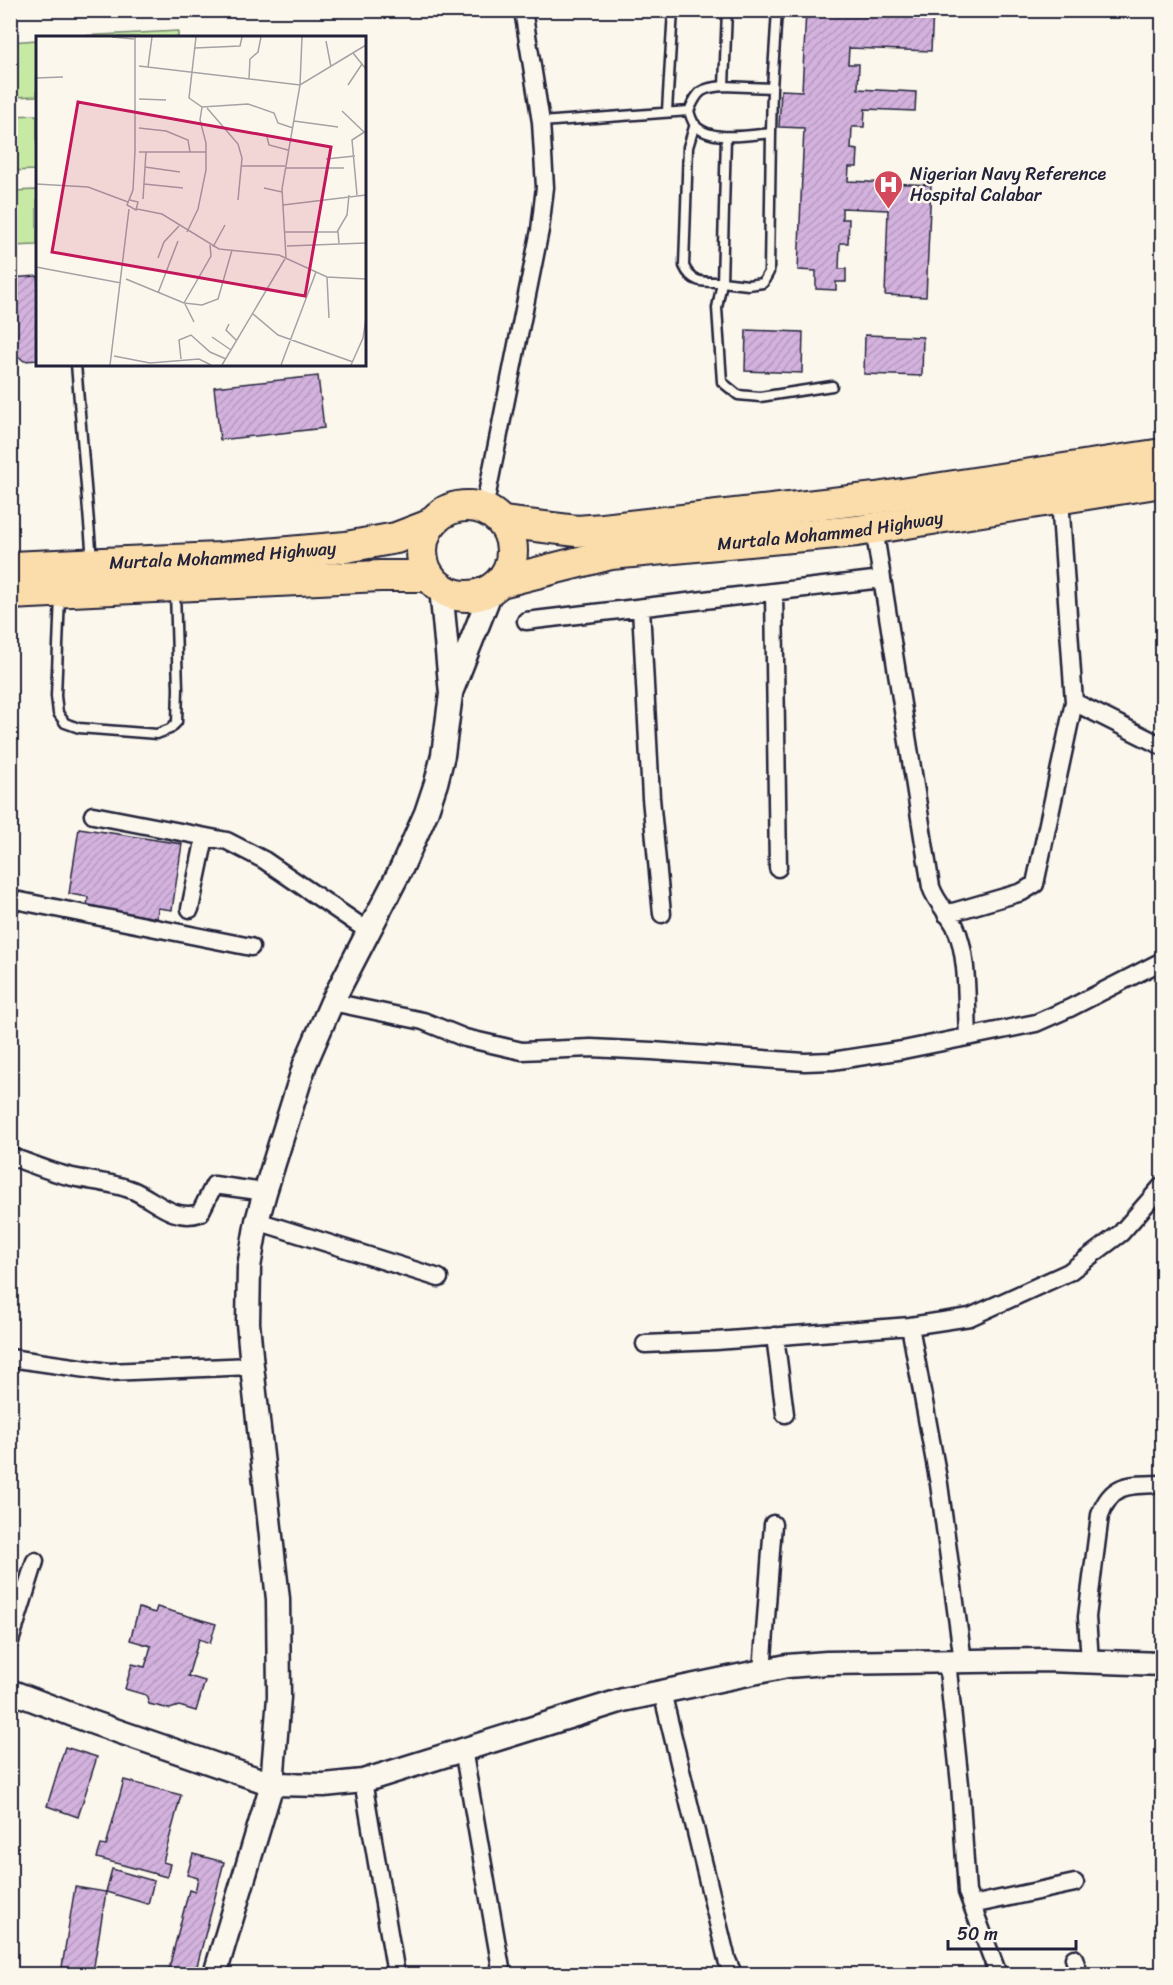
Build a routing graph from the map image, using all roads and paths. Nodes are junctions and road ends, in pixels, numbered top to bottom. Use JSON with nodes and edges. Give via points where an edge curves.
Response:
{"nodes":[{"id":1,"x":523,"y":10,"type":"edge"},
{"id":2,"x":674,"y":10,"type":"edge"},
{"id":3,"x":727,"y":10,"type":"edge"},
{"id":4,"x":777,"y":10,"type":"edge"},
{"id":5,"x":724,"y":86,"type":"junction"},
{"id":6,"x":772,"y":88,"type":"junction"},
{"id":7,"x":668,"y":111,"type":"junction"},
{"id":8,"x":688,"y":111,"type":"junction"},
{"id":9,"x":541,"y":122,"type":"junction"},
{"id":10,"x":695,"y":124,"type":"junction"},
{"id":11,"x":771,"y":133,"type":"junction"},
{"id":12,"x":726,"y":137,"type":"junction"},
{"id":13,"x":722,"y":282,"type":"junction"},
{"id":14,"x":76,"y":366,"type":"edge"},
{"id":15,"x":831,"y":386,"type":"dead end"},
{"id":16,"x":1162,"y":454,"type":"edge"},
{"id":17,"x":1162,"y":482,"type":"edge"},
{"id":18,"x":1060,"y":499,"type":"junction"},
{"id":19,"x":493,"y":516,"type":"junction"},
{"id":20,"x":430,"y":525,"type":"junction"},
{"id":21,"x":874,"y":528,"type":"junction"},
{"id":22,"x":93,"y":563,"type":"junction"},
{"id":23,"x":10,"y":567,"type":"edge"},
{"id":24,"x":882,"y":579,"type":"junction"},
{"id":25,"x":435,"y":582,"type":"junction"},
{"id":26,"x":496,"y":585,"type":"junction"},
{"id":27,"x":175,"y":586,"type":"junction"},
{"id":28,"x":774,"y":592,"type":"junction"},
{"id":29,"x":60,"y":593,"type":"junction"},
{"id":30,"x":10,"y":594,"type":"edge"},
{"id":31,"x":640,"y":608,"type":"junction"},
{"id":32,"x":526,"y":621,"type":"dead end"},
{"id":33,"x":451,"y":694,"type":"junction"},
{"id":34,"x":1074,"y":702,"type":"junction"},
{"id":35,"x":1162,"y":746,"type":"edge"},
{"id":36,"x":93,"y":815,"type":"dead end"},
{"id":37,"x":206,"y":837,"type":"junction"},
{"id":38,"x":778,"y":868,"type":"dead end"},
{"id":39,"x":10,"y":899,"type":"edge"},
{"id":40,"x":190,"y":909,"type":"dead end"},
{"id":41,"x":662,"y":914,"type":"dead end"},
{"id":42,"x":946,"y":914,"type":"junction"},
{"id":43,"x":368,"y":931,"type":"junction"},
{"id":44,"x":251,"y":947,"type":"dead end"},
{"id":45,"x":1162,"y":961,"type":"edge"},
{"id":46,"x":332,"y":1002,"type":"junction"},
{"id":47,"x":968,"y":1036,"type":"junction"},
{"id":48,"x":10,"y":1156,"type":"edge"},
{"id":49,"x":1162,"y":1186,"type":"edge"},
{"id":50,"x":265,"y":1192,"type":"junction"},
{"id":51,"x":257,"y":1221,"type":"junction"},
{"id":52,"x":439,"y":1278,"type":"dead end"},
{"id":53,"x":910,"y":1326,"type":"junction"},
{"id":54,"x":775,"y":1336,"type":"junction"},
{"id":55,"x":645,"y":1344,"type":"dead end"},
{"id":56,"x":10,"y":1358,"type":"edge"},
{"id":57,"x":252,"y":1366,"type":"junction"},
{"id":58,"x":785,"y":1414,"type":"dead end"},
{"id":59,"x":1161,"y":1484,"type":"dead end"},
{"id":60,"x":773,"y":1524,"type":"dead end"},
{"id":61,"x":35,"y":1561,"type":"dead end"},
{"id":62,"x":10,"y":1641,"type":"edge"},
{"id":63,"x":955,"y":1661,"type":"junction"},
{"id":64,"x":1090,"y":1661,"type":"junction"},
{"id":65,"x":1162,"y":1664,"type":"edge"},
{"id":66,"x":762,"y":1672,"type":"junction"},
{"id":67,"x":10,"y":1691,"type":"edge"},
{"id":68,"x":662,"y":1692,"type":"junction"},
{"id":69,"x":463,"y":1749,"type":"junction"},
{"id":70,"x":363,"y":1781,"type":"junction"},
{"id":71,"x":272,"y":1784,"type":"junction"},
{"id":72,"x":1075,"y":1883,"type":"dead end"},
{"id":73,"x":972,"y":1905,"type":"junction"},
{"id":74,"x":215,"y":1974,"type":"edge"},
{"id":75,"x":396,"y":1974,"type":"edge"},
{"id":76,"x":502,"y":1974,"type":"edge"},
{"id":77,"x":733,"y":1974,"type":"edge"},
{"id":78,"x":998,"y":1974,"type":"edge"}],
"edges":[{"from":1,"to":9,"type":"street"},
{"from":2,"to":7,"type":"lane"},
{"from":3,"to":5,"type":"lane"},
{"from":4,"to":6,"type":"lane"},
{"from":5,"to":6,"type":"lane"},
{"from":5,"to":8,"type":"lane","via":[[708,87],[697,93]]},
{"from":6,"to":11,"type":"lane"},
{"from":7,"to":8,"type":"lane"},
{"from":7,"to":9,"type":"lane"},
{"from":8,"to":10,"type":"lane"},
{"from":9,"to":19,"type":"street","via":[[544,187],[540,230]]},
{"from":10,"to":12,"type":"lane","via":[[706,132]]},
{"from":10,"to":13,"type":"lane","via":[[688,147],[684,266],[688,275],[700,282]]},
{"from":11,"to":12,"type":"lane"},
{"from":11,"to":13,"type":"lane","via":[[769,272],[763,283]]},
{"from":12,"to":13,"type":"lane"},
{"from":13,"to":15,"type":"lane","via":[[717,308],[722,382],[738,395],[760,397]]},
{"from":14,"to":22,"type":"lane"},
{"from":16,"to":19,"type":"highway","name":"Murtala Mohammed Highway","via":[[876,498],[603,529],[577,531]]},
{"from":17,"to":18,"type":"highway","name":"Murtala Mohammed Highway"},
{"from":18,"to":21,"type":"highway","name":"Murtala Mohammed Highway"},
{"from":18,"to":34,"type":"street"},
{"from":19,"to":20,"type":"highway","via":[[471,506],[458,507]]},
{"from":19,"to":26,"type":"highway","via":[[511,542],[512,556],[508,570]]},
{"from":20,"to":22,"type":"highway","name":"Murtala Mohammed Highway","via":[[396,538],[346,547]]},
{"from":20,"to":25,"type":"highway","via":[[422,550],[424,563]]},
{"from":21,"to":24,"type":"street"},
{"from":21,"to":26,"type":"highway","name":"Murtala Mohammed Highway","via":[[611,554]]},
{"from":22,"to":23,"type":"highway","name":"Murtala Mohammed Highway"},
{"from":24,"to":28,"type":"street"},
{"from":24,"to":42,"type":"street","via":[[931,886]]},
{"from":25,"to":26,"type":"highway","via":[[461,596],[482,594]]},
{"from":25,"to":27,"type":"highway","name":"Murtala Mohammed Highway","via":[[369,576]]},
{"from":25,"to":33,"type":"street"},
{"from":26,"to":33,"type":"street"},
{"from":27,"to":29,"type":"highway","name":"Murtala Mohammed Highway"},
{"from":27,"to":29,"type":"lane","via":[[177,722],[158,734],[79,729],[65,723],[58,713]]},
{"from":28,"to":31,"type":"street"},
{"from":28,"to":38,"type":"street"},
{"from":29,"to":30,"type":"highway","name":"Murtala Mohammed Highway"},
{"from":31,"to":32,"type":"street"},
{"from":31,"to":41,"type":"street"},
{"from":33,"to":43,"type":"street","via":[[443,755],[426,813]]},
{"from":34,"to":35,"type":"street"},
{"from":34,"to":42,"type":"street","via":[[1035,884],[1022,892]]},
{"from":36,"to":37,"type":"street"},
{"from":37,"to":40,"type":"street"},
{"from":37,"to":43,"type":"street","via":[[227,841],[264,860]]},
{"from":39,"to":44,"type":"street"},
{"from":42,"to":47,"type":"street","via":[[954,926],[964,964]]},
{"from":43,"to":46,"type":"street"},
{"from":45,"to":47,"type":"street","via":[[1036,1023]]},
{"from":46,"to":47,"type":"street","via":[[423,1021],[465,1038],[522,1051],[591,1048],[805,1062],[856,1059]]},
{"from":46,"to":50,"type":"street","via":[[305,1064]]},
{"from":48,"to":50,"type":"street","via":[[66,1176],[130,1189],[178,1214],[200,1213],[214,1185]]},
{"from":49,"to":53,"type":"street","via":[[1121,1233],[1069,1272],[970,1317]]},
{"from":50,"to":51,"type":"street"},
{"from":51,"to":52,"type":"street"},
{"from":51,"to":57,"type":"street","via":[[249,1267]]},
{"from":53,"to":54,"type":"street"},
{"from":53,"to":63,"type":"street","via":[[939,1484]]},
{"from":54,"to":55,"type":"street"},
{"from":54,"to":58,"type":"street"},
{"from":56,"to":57,"type":"street","via":[[108,1372]]},
{"from":57,"to":71,"type":"street","via":[[278,1599],[279,1697]]},
{"from":59,"to":64,"type":"street","via":[[1118,1488],[1104,1504],[1088,1617]]},
{"from":60,"to":66,"type":"street"},
{"from":61,"to":62,"type":"street"},
{"from":63,"to":64,"type":"street"},
{"from":63,"to":66,"type":"street","via":[[827,1663]]},
{"from":63,"to":73,"type":"street","via":[[967,1892]]},
{"from":64,"to":65,"type":"street"},
{"from":66,"to":68,"type":"street"},
{"from":67,"to":71,"type":"street"},
{"from":68,"to":69,"type":"street","via":[[623,1700]]},
{"from":68,"to":77,"type":"street"},
{"from":69,"to":70,"type":"street"},
{"from":69,"to":76,"type":"street"},
{"from":70,"to":71,"type":"street"},
{"from":70,"to":75,"type":"street"},
{"from":71,"to":74,"type":"street"},
{"from":72,"to":73,"type":"street"},
{"from":73,"to":78,"type":"street"}]}
